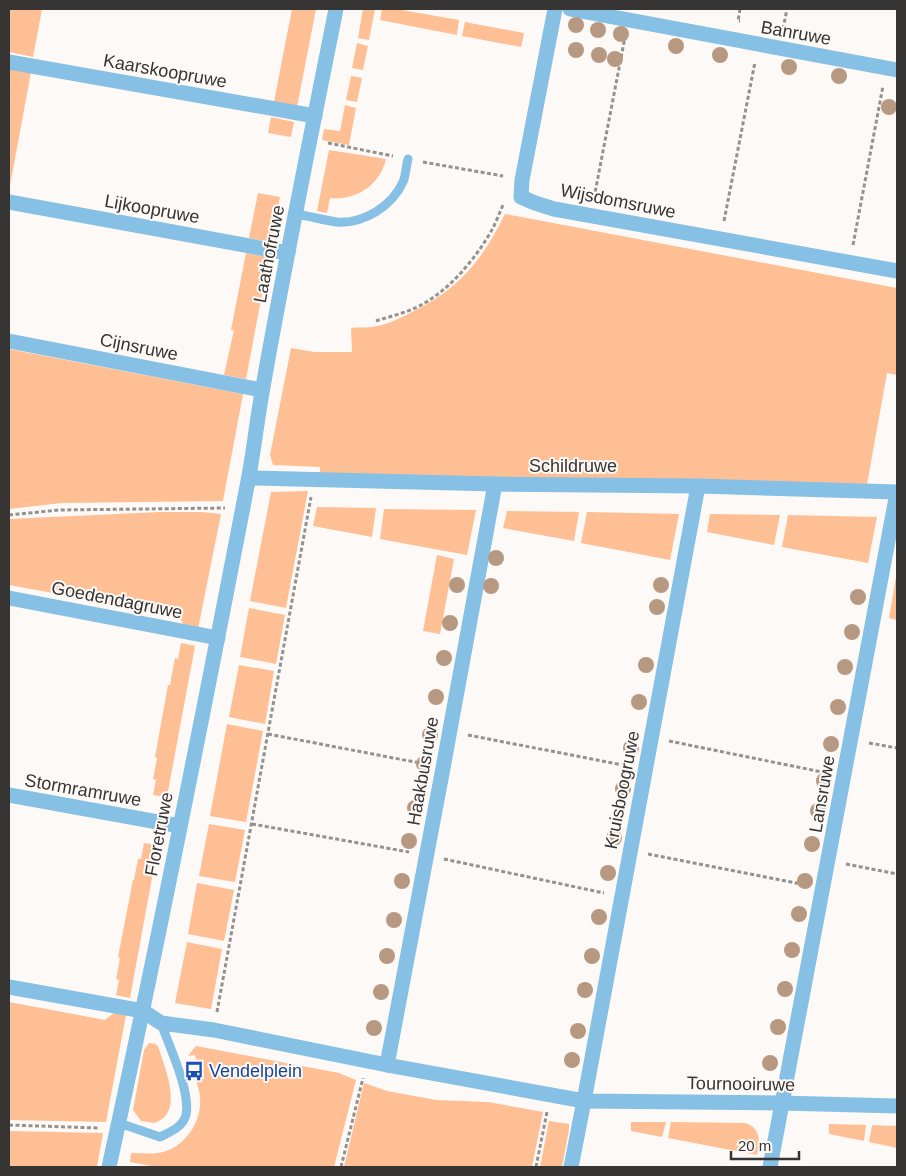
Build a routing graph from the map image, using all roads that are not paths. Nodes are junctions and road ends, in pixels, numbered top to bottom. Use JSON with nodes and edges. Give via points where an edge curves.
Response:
{"nodes":[{"id":1,"x":336,"y":9,"type":"edge"},
{"id":2,"x":555,"y":9,"type":"edge"},
{"id":3,"x":570,"y":9,"type":"edge"},
{"id":4,"x":9,"y":62,"type":"edge"},
{"id":5,"x":892,"y":69,"type":"edge"},
{"id":6,"x":314,"y":116,"type":"junction"},
{"id":7,"x":408,"y":159,"type":"dead end"},
{"id":8,"x":9,"y":202,"type":"edge"},
{"id":9,"x":295,"y":214,"type":"junction"},
{"id":10,"x":288,"y":253,"type":"junction"},
{"id":11,"x":897,"y":271,"type":"edge"},
{"id":12,"x":9,"y":341,"type":"edge"},
{"id":13,"x":262,"y":390,"type":"junction"},
{"id":14,"x":249,"y":478,"type":"junction"},
{"id":15,"x":495,"y":484,"type":"junction"},
{"id":16,"x":698,"y":486,"type":"junction"},
{"id":17,"x":897,"y":492,"type":"edge"},
{"id":18,"x":243,"y":508,"type":"joint"},
{"id":19,"x":9,"y":598,"type":"edge"},
{"id":20,"x":218,"y":638,"type":"junction"},
{"id":21,"x":9,"y":795,"type":"edge"},
{"id":22,"x":180,"y":826,"type":"junction"},
{"id":23,"x":9,"y":986,"type":"edge"},
{"id":24,"x":142,"y":1011,"type":"junction"},
{"id":25,"x":161,"y":1023,"type":"junction"},
{"id":26,"x":387,"y":1065,"type":"junction"},
{"id":27,"x":584,"y":1100,"type":"junction"},
{"id":28,"x":781,"y":1103,"type":"junction"},
{"id":29,"x":897,"y":1106,"type":"edge"},
{"id":30,"x":118,"y":1126,"type":"junction"},
{"id":31,"x":109,"y":1167,"type":"edge"},
{"id":32,"x":571,"y":1167,"type":"edge"},
{"id":33,"x":770,"y":1167,"type":"edge"}],
"edges":[{"from":1,"to":6,"type":"street","name":"Laathofruwe"},
{"from":2,"to":11,"type":"street","name":"Wijsdomsruwe","via":[[521,197],[554,209]]},
{"from":3,"to":5,"type":"street","name":"Banruwe"},
{"from":4,"to":6,"type":"street","name":"Kaarskoopruwe"},
{"from":6,"to":9,"type":"street","name":"Laathofruwe"},
{"from":7,"to":9,"type":"lane","via":[[395,196],[370,215],[338,222]]},
{"from":8,"to":10,"type":"street","name":"Lijkoopruwe"},
{"from":9,"to":10,"type":"street","name":"Laathofruwe"},
{"from":10,"to":13,"type":"street","name":"Laathofruwe"},
{"from":12,"to":13,"type":"street","name":"Cijnsruwe"},
{"from":13,"to":14,"type":"street","name":"Laathofruwe"},
{"from":14,"to":15,"type":"street","name":"Schildruwe"},
{"from":14,"to":18,"type":"street","name":"Laathofruwe"},
{"from":15,"to":16,"type":"street","name":"Schildruwe"},
{"from":15,"to":26,"type":"street","name":"Haakbusruwe"},
{"from":16,"to":17,"type":"street","name":"Schildruwe"},
{"from":16,"to":27,"type":"street","name":"Kruisboogruwe"},
{"from":17,"to":28,"type":"street","name":"Lansruwe"},
{"from":18,"to":20,"type":"street","name":"Floretruwe"},
{"from":19,"to":20,"type":"street","name":"Goedendagruwe"},
{"from":20,"to":22,"type":"street","name":"Floretruwe"},
{"from":21,"to":22,"type":"street","name":"Stormramruwe"},
{"from":22,"to":24,"type":"street","name":"Floretruwe"},
{"from":23,"to":24,"type":"street"},
{"from":24,"to":25,"type":"street"},
{"from":24,"to":30,"type":"street","name":"Floretruwe"},
{"from":25,"to":26,"type":"street","via":[[214,1030]]},
{"from":25,"to":30,"type":"lane","via":[[187,1100],[186,1117],[175,1130],[160,1137]]},
{"from":26,"to":27,"type":"street"},
{"from":27,"to":28,"type":"street","name":"Tournooiruwe"},
{"from":27,"to":32,"type":"street"},
{"from":28,"to":29,"type":"street","name":"Tournooiruwe"},
{"from":28,"to":33,"type":"street","name":"Lansruwe"},
{"from":30,"to":31,"type":"street","name":"Floretruwe"}]}
